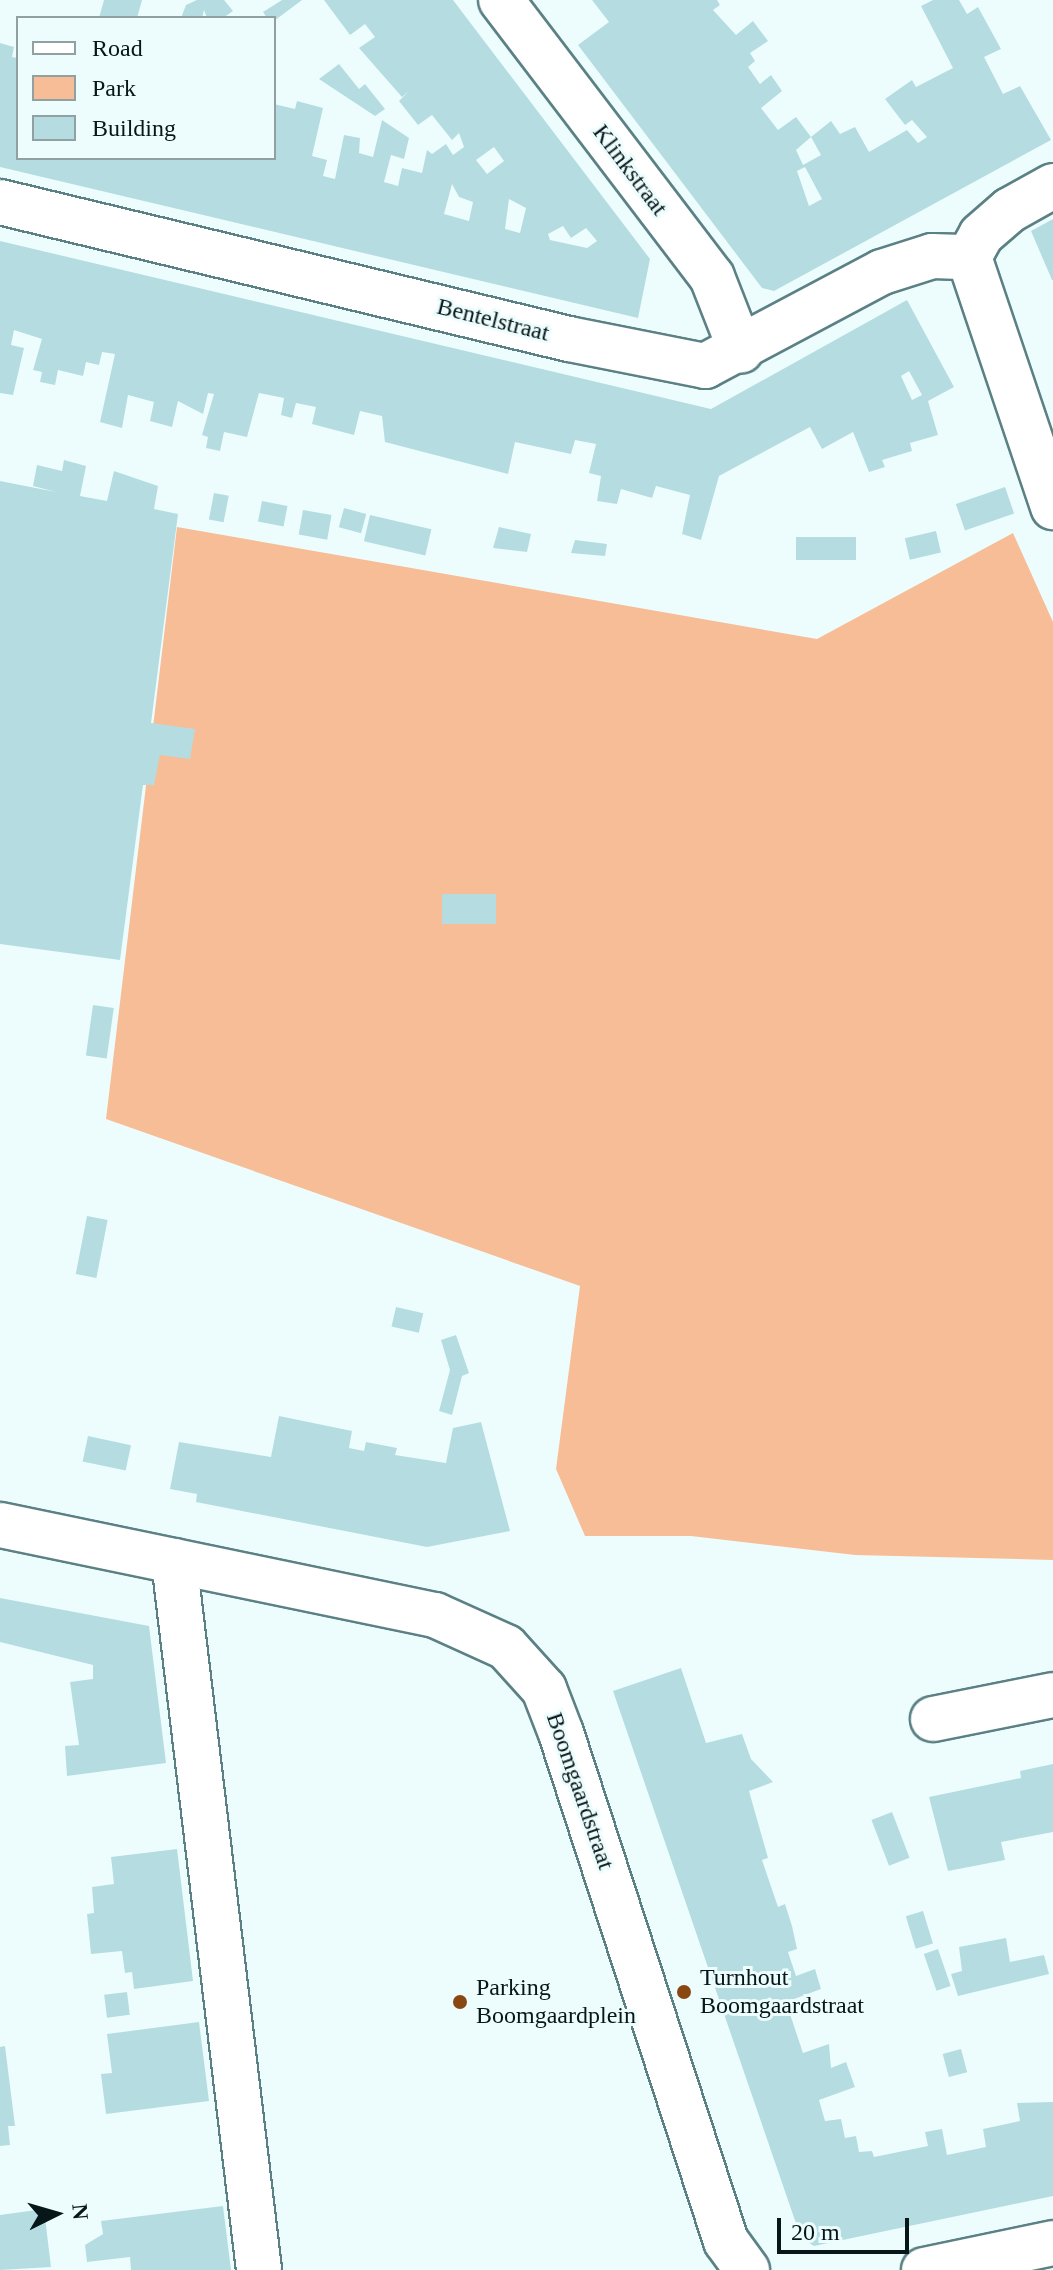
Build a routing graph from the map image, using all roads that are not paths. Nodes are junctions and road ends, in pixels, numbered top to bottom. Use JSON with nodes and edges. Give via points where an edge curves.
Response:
{"nodes":[{"id":1,"x":501,"y":0,"type":"edge"},
{"id":2,"x":1053,"y":186,"type":"edge"},
{"id":3,"x":0,"y":202,"type":"edge"},
{"id":4,"x":969,"y":257,"type":"junction"},
{"id":5,"x":741,"y":351,"type":"junction"},
{"id":6,"x":1053,"y":507,"type":"edge"},
{"id":7,"x":0,"y":1525,"type":"edge"},
{"id":8,"x":174,"y":1561,"type":"junction"},
{"id":9,"x":1053,"y":1695,"type":"edge"},
{"id":10,"x":933,"y":1719,"type":"dead end"},
{"id":11,"x":1053,"y":2243,"type":"edge"},
{"id":12,"x":259,"y":2270,"type":"edge"},
{"id":13,"x":747,"y":2270,"type":"edge"},
{"id":14,"x":924,"y":2270,"type":"edge"}],
"edges":[{"from":1,"to":5,"type":"street","name":"Klinkstraat","via":[[712,277]]},
{"from":2,"to":4,"type":"street","via":[[1001,218],[981,235]]},
{"from":3,"to":5,"type":"street","name":"Bentelstraat","via":[[674,360],[705,366]]},
{"from":4,"to":5,"type":"street","name":"Bentelstraat","via":[[932,256],[882,272]]},
{"from":4,"to":6,"type":"street"},
{"from":7,"to":8,"type":"street","name":"Boomgaardstraat"},
{"from":8,"to":12,"type":"street"},
{"from":8,"to":13,"type":"street","name":"Boomgaardstraat","via":[[435,1615],[506,1647],[544,1689],[592,1818],[726,2241]]},
{"from":9,"to":10,"type":"street"},
{"from":11,"to":14,"type":"street"}]}
